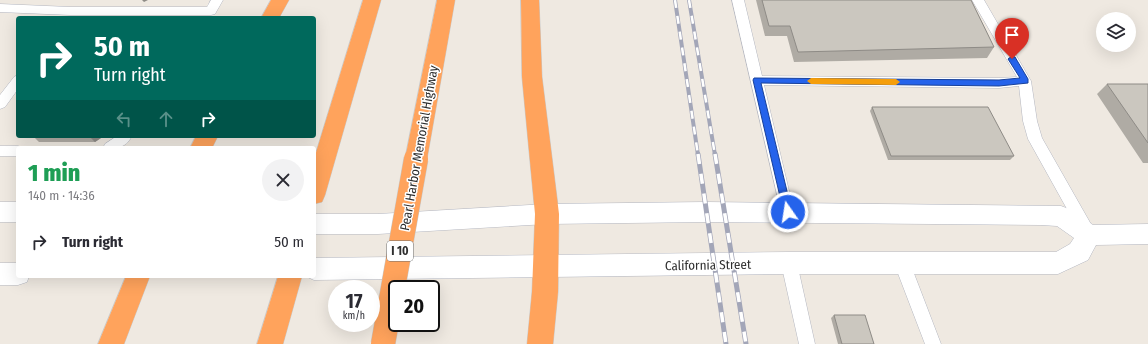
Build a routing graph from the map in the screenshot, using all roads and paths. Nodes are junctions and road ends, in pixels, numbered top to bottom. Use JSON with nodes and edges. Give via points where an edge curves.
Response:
{"nodes":[{"id":1,"x":217,"y":0,"type":"edge"},
{"id":2,"x":280,"y":0,"type":"edge"},
{"id":3,"x":372,"y":0,"type":"edge"},
{"id":4,"x":446,"y":0,"type":"edge"},
{"id":5,"x":530,"y":0,"type":"edge"},
{"id":6,"x":738,"y":0,"type":"edge"},
{"id":7,"x":978,"y":0,"type":"edge"},
{"id":8,"x":0,"y":8,"type":"edge"},
{"id":9,"x":67,"y":14,"type":"edge"},
{"id":10,"x":207,"y":15,"type":"edge"},
{"id":11,"x":271,"y":16,"type":"edge"},
{"id":12,"x":757,"y":80,"type":"junction"},
{"id":13,"x":1025,"y":81,"type":"junction"},
{"id":14,"x":16,"y":83,"type":"edge"},
{"id":15,"x":0,"y":104,"type":"edge"},
{"id":16,"x":123,"y":138,"type":"edge"},
{"id":17,"x":113,"y":146,"type":"edge"},
{"id":18,"x":0,"y":151,"type":"edge"},
{"id":19,"x":16,"y":151,"type":"edge"},
{"id":20,"x":316,"y":188,"type":"edge"},
{"id":21,"x":0,"y":212,"type":"edge"},
{"id":22,"x":16,"y":212,"type":"edge"},
{"id":23,"x":788,"y":212,"type":"junction"},
{"id":24,"x":547,"y":214,"type":"junction"},
{"id":25,"x":316,"y":224,"type":"edge"},
{"id":26,"x":1148,"y":234,"type":"edge"},
{"id":27,"x":1089,"y":235,"type":"junction"},
{"id":28,"x":789,"y":263,"type":"junction"},
{"id":29,"x":902,"y":263,"type":"junction"},
{"id":30,"x":546,"y":266,"type":"junction"},
{"id":31,"x":316,"y":269,"type":"edge"},
{"id":32,"x":0,"y":274,"type":"edge"},
{"id":33,"x":16,"y":274,"type":"edge"},
{"id":34,"x":137,"y":278,"type":"edge"},
{"id":35,"x":289,"y":278,"type":"edge"},
{"id":36,"x":111,"y":344,"type":"edge"},
{"id":37,"x":270,"y":344,"type":"edge"},
{"id":38,"x":383,"y":344,"type":"edge"},
{"id":39,"x":540,"y":344,"type":"edge"},
{"id":40,"x":807,"y":344,"type":"edge"},
{"id":41,"x":933,"y":344,"type":"edge"}],
"edges":[{"from":1,"to":10,"type":"lane"},
{"from":2,"to":11,"type":"highway"},
{"from":3,"to":20,"type":"highway"},
{"from":4,"to":38,"type":"highway","name":"Pearl Harbor Memorial Highway","number":"I 10","bridge":true},
{"from":5,"to":24,"type":"highway","via":[[532,77]]},
{"from":6,"to":12,"type":"lane"},
{"from":7,"to":13,"type":"lane"},
{"from":8,"to":9,"type":"lane"},
{"from":9,"to":10,"type":"lane"},
{"from":12,"to":13,"type":"lane","via":[[991,83]]},
{"from":12,"to":23,"type":"lane"},
{"from":13,"to":27,"type":"lane","via":[[1035,139]]},
{"from":14,"to":15,"type":"lane"},
{"from":16,"to":17,"type":"lane"},
{"from":18,"to":19,"type":"lane"},
{"from":21,"to":22,"type":"main road"},
{"from":23,"to":24,"type":"main road"},
{"from":23,"to":27,"type":"main road","via":[[1041,214],[1061,216]]},
{"from":24,"to":25,"type":"main road","via":[[378,224]]},
{"from":24,"to":30,"type":"highway"},
{"from":26,"to":27,"type":"main road"},
{"from":27,"to":29,"type":"main road","name":"California Street","via":[[1079,252],[1058,263]]},
{"from":28,"to":29,"type":"main road","name":"California Street"},
{"from":28,"to":30,"type":"main road","name":"California Street"},
{"from":28,"to":40,"type":"lane"},
{"from":29,"to":41,"type":"lane"},
{"from":30,"to":31,"type":"main road","name":"California Street"},
{"from":30,"to":39,"type":"highway"},
{"from":32,"to":33,"type":"main road"},
{"from":34,"to":36,"type":"highway"},
{"from":35,"to":37,"type":"highway"}]}
